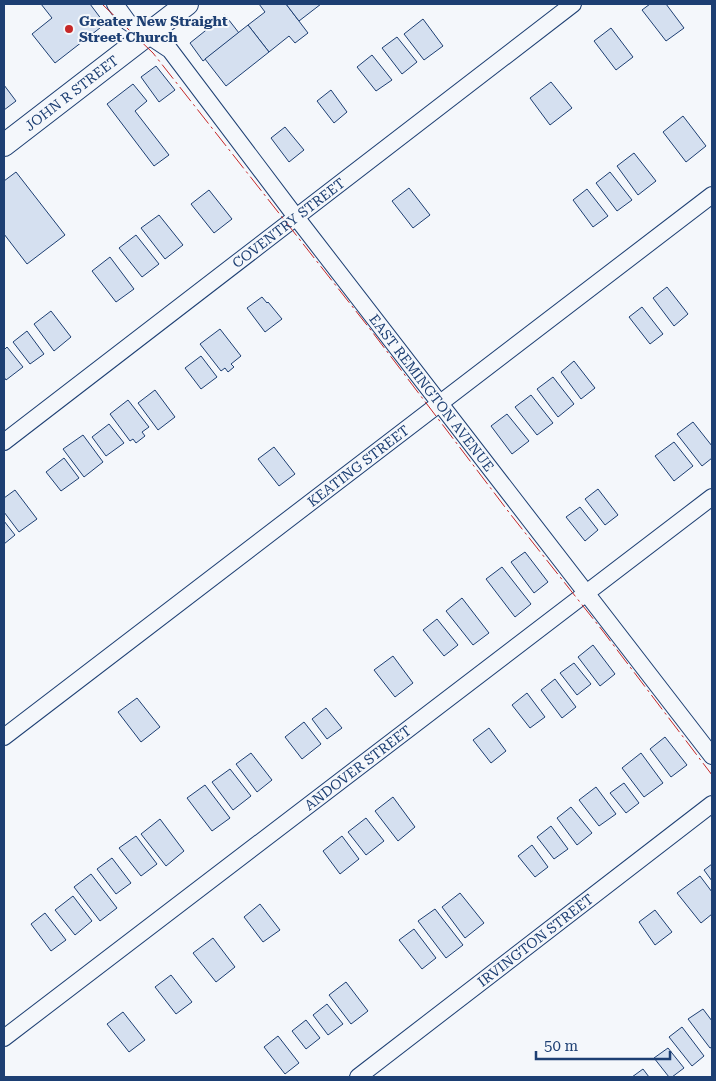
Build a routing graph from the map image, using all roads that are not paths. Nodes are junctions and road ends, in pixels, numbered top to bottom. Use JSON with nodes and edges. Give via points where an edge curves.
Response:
{"nodes":[{"id":1,"x":115,"y":4,"type":"edge"},
{"id":2,"x":187,"y":4,"type":"edge"},
{"id":3,"x":573,"y":4,"type":"edge"},
{"id":4,"x":147,"y":34,"type":"junction"},
{"id":5,"x":4,"y":145,"type":"edge"},
{"id":6,"x":712,"y":195,"type":"edge"},
{"id":7,"x":296,"y":217,"type":"junction"},
{"id":8,"x":440,"y":403,"type":"junction"},
{"id":9,"x":4,"y":442,"type":"edge"},
{"id":10,"x":712,"y":497,"type":"edge"},
{"id":11,"x":587,"y":593,"type":"junction"},
{"id":12,"x":4,"y":737,"type":"edge"},
{"id":13,"x":712,"y":756,"type":"edge"},
{"id":14,"x":712,"y":804,"type":"edge"},
{"id":15,"x":4,"y":1038,"type":"edge"},
{"id":16,"x":358,"y":1077,"type":"edge"}],
"edges":[{"from":1,"to":4,"type":"street","name":"EAST REMINGTON AVENUE","via":[[128,22]]},
{"from":2,"to":4,"type":"main road","name":"JOHN R STREET"},
{"from":3,"to":7,"type":"street","name":"COVENTRY STREET"},
{"from":4,"to":5,"type":"main road","name":"JOHN R STREET"},
{"from":4,"to":7,"type":"street","name":"EAST REMINGTON AVENUE","via":[[170,50]]},
{"from":6,"to":8,"type":"street","name":"KEATING STREET"},
{"from":7,"to":8,"type":"street","name":"EAST REMINGTON AVENUE"},
{"from":7,"to":9,"type":"street","name":"COVENTRY STREET"},
{"from":8,"to":11,"type":"street","name":"EAST REMINGTON AVENUE"},
{"from":8,"to":12,"type":"street","name":"KEATING STREET"},
{"from":10,"to":11,"type":"street","name":"ANDOVER STREET"},
{"from":11,"to":13,"type":"street","name":"EAST REMINGTON AVENUE"},
{"from":11,"to":15,"type":"street","name":"ANDOVER STREET"},
{"from":14,"to":16,"type":"street","name":"IRVINGTON STREET"}]}
